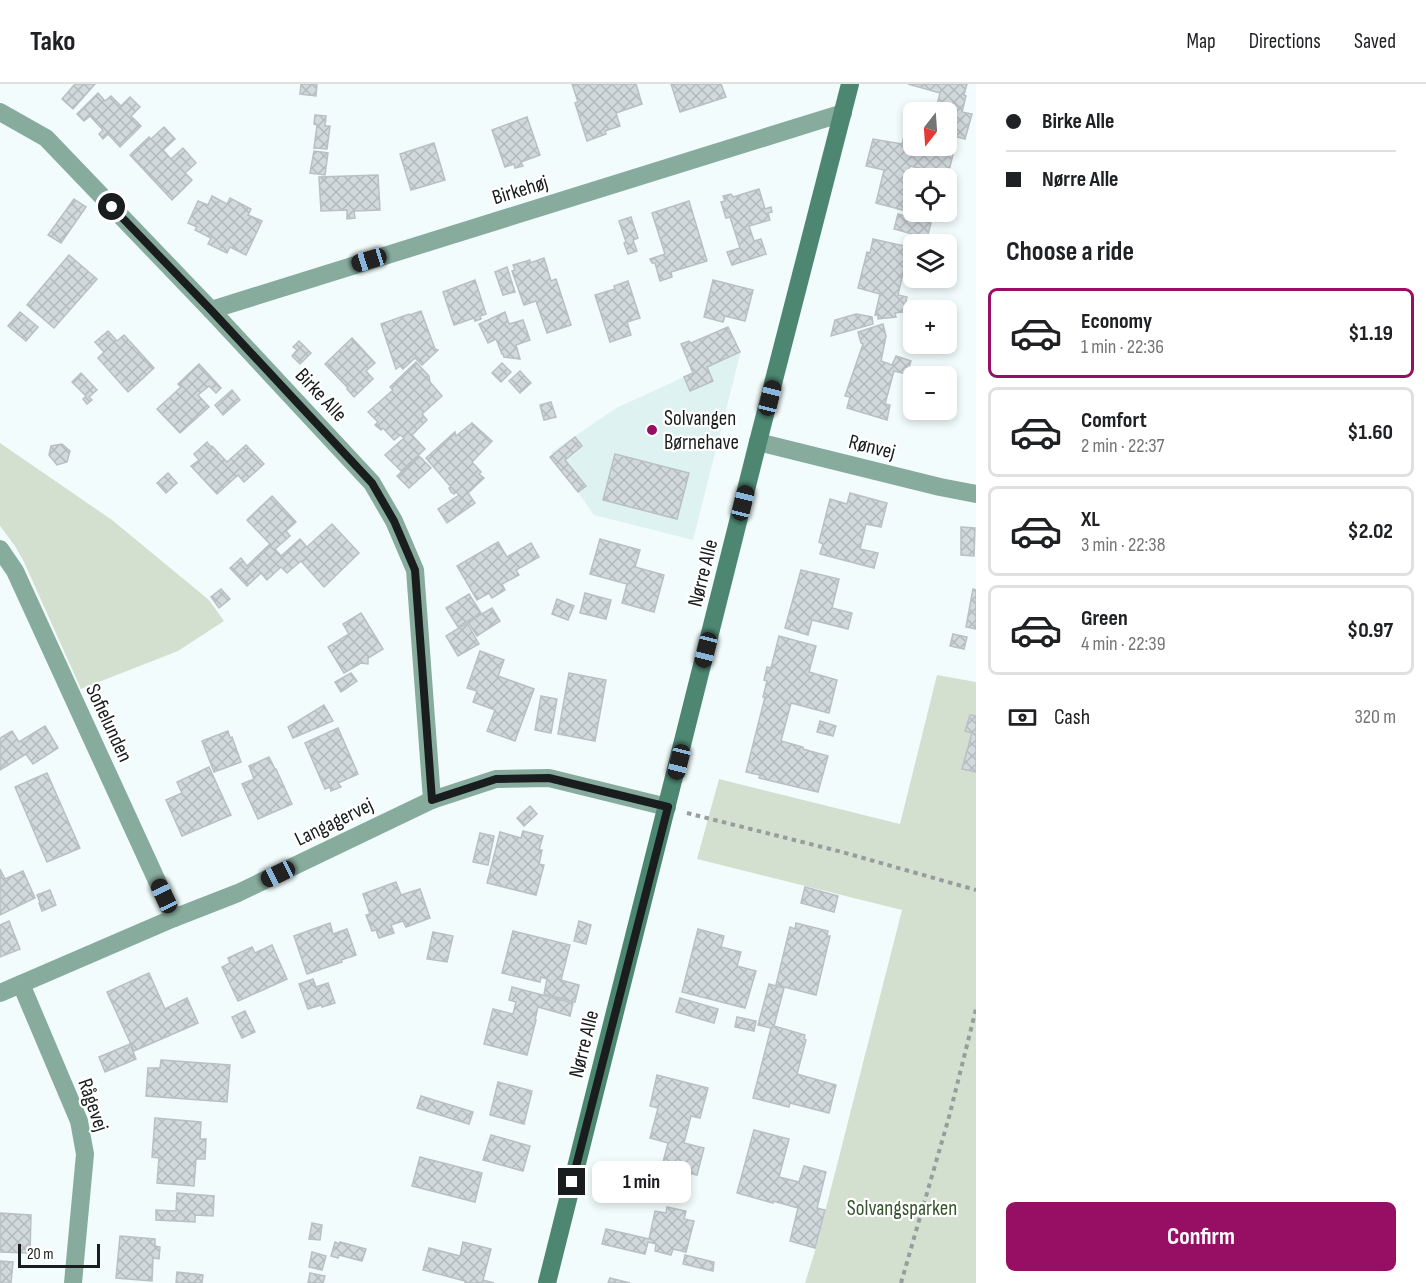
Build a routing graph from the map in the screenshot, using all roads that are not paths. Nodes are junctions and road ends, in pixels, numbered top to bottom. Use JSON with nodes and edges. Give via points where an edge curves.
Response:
{"nodes":[{"id":1,"x":850,"y":84,"type":"edge"},
{"id":2,"x":0,"y":112,"type":"edge"},
{"id":3,"x":843,"y":113,"type":"junction"},
{"id":4,"x":211,"y":310,"type":"junction"},
{"id":5,"x":758,"y":442,"type":"junction"},
{"id":6,"x":976,"y":494,"type":"edge"},
{"id":7,"x":0,"y":549,"type":"edge"},
{"id":8,"x":432,"y":800,"type":"junction"},
{"id":9,"x":668,"y":807,"type":"junction"},
{"id":10,"x":174,"y":918,"type":"junction"},
{"id":11,"x":21,"y":984,"type":"junction"},
{"id":12,"x":0,"y":993,"type":"edge"},
{"id":13,"x":73,"y":1283,"type":"edge"},
{"id":14,"x":547,"y":1283,"type":"edge"}],
"edges":[{"from":1,"to":3,"type":"street","name":"Nørre Alle"},
{"from":2,"to":4,"type":"street","name":"Birke Alle","via":[[46,138]]},
{"from":3,"to":4,"type":"street","name":"Birkehøj"},
{"from":3,"to":5,"type":"street","name":"Nørre Alle"},
{"from":4,"to":8,"type":"street","name":"Birke Alle","via":[[372,483],[394,521],[415,570]]},
{"from":5,"to":6,"type":"street","name":"Rønvej"},
{"from":5,"to":9,"type":"street","name":"Nørre Alle"},
{"from":7,"to":10,"type":"street","name":"Sofielunden","via":[[15,571]]},
{"from":8,"to":9,"type":"street","name":"Langagervej","via":[[496,779],[549,778]]},
{"from":8,"to":10,"type":"street","name":"Langagervej","via":[[238,893]]},
{"from":9,"to":14,"type":"street","name":"Nørre Alle"},
{"from":10,"to":11,"type":"street","name":"Langagervej"},
{"from":11,"to":12,"type":"street","name":"Langagervej"},
{"from":11,"to":13,"type":"street","name":"Rågevej","via":[[79,1121],[85,1154]]}]}
